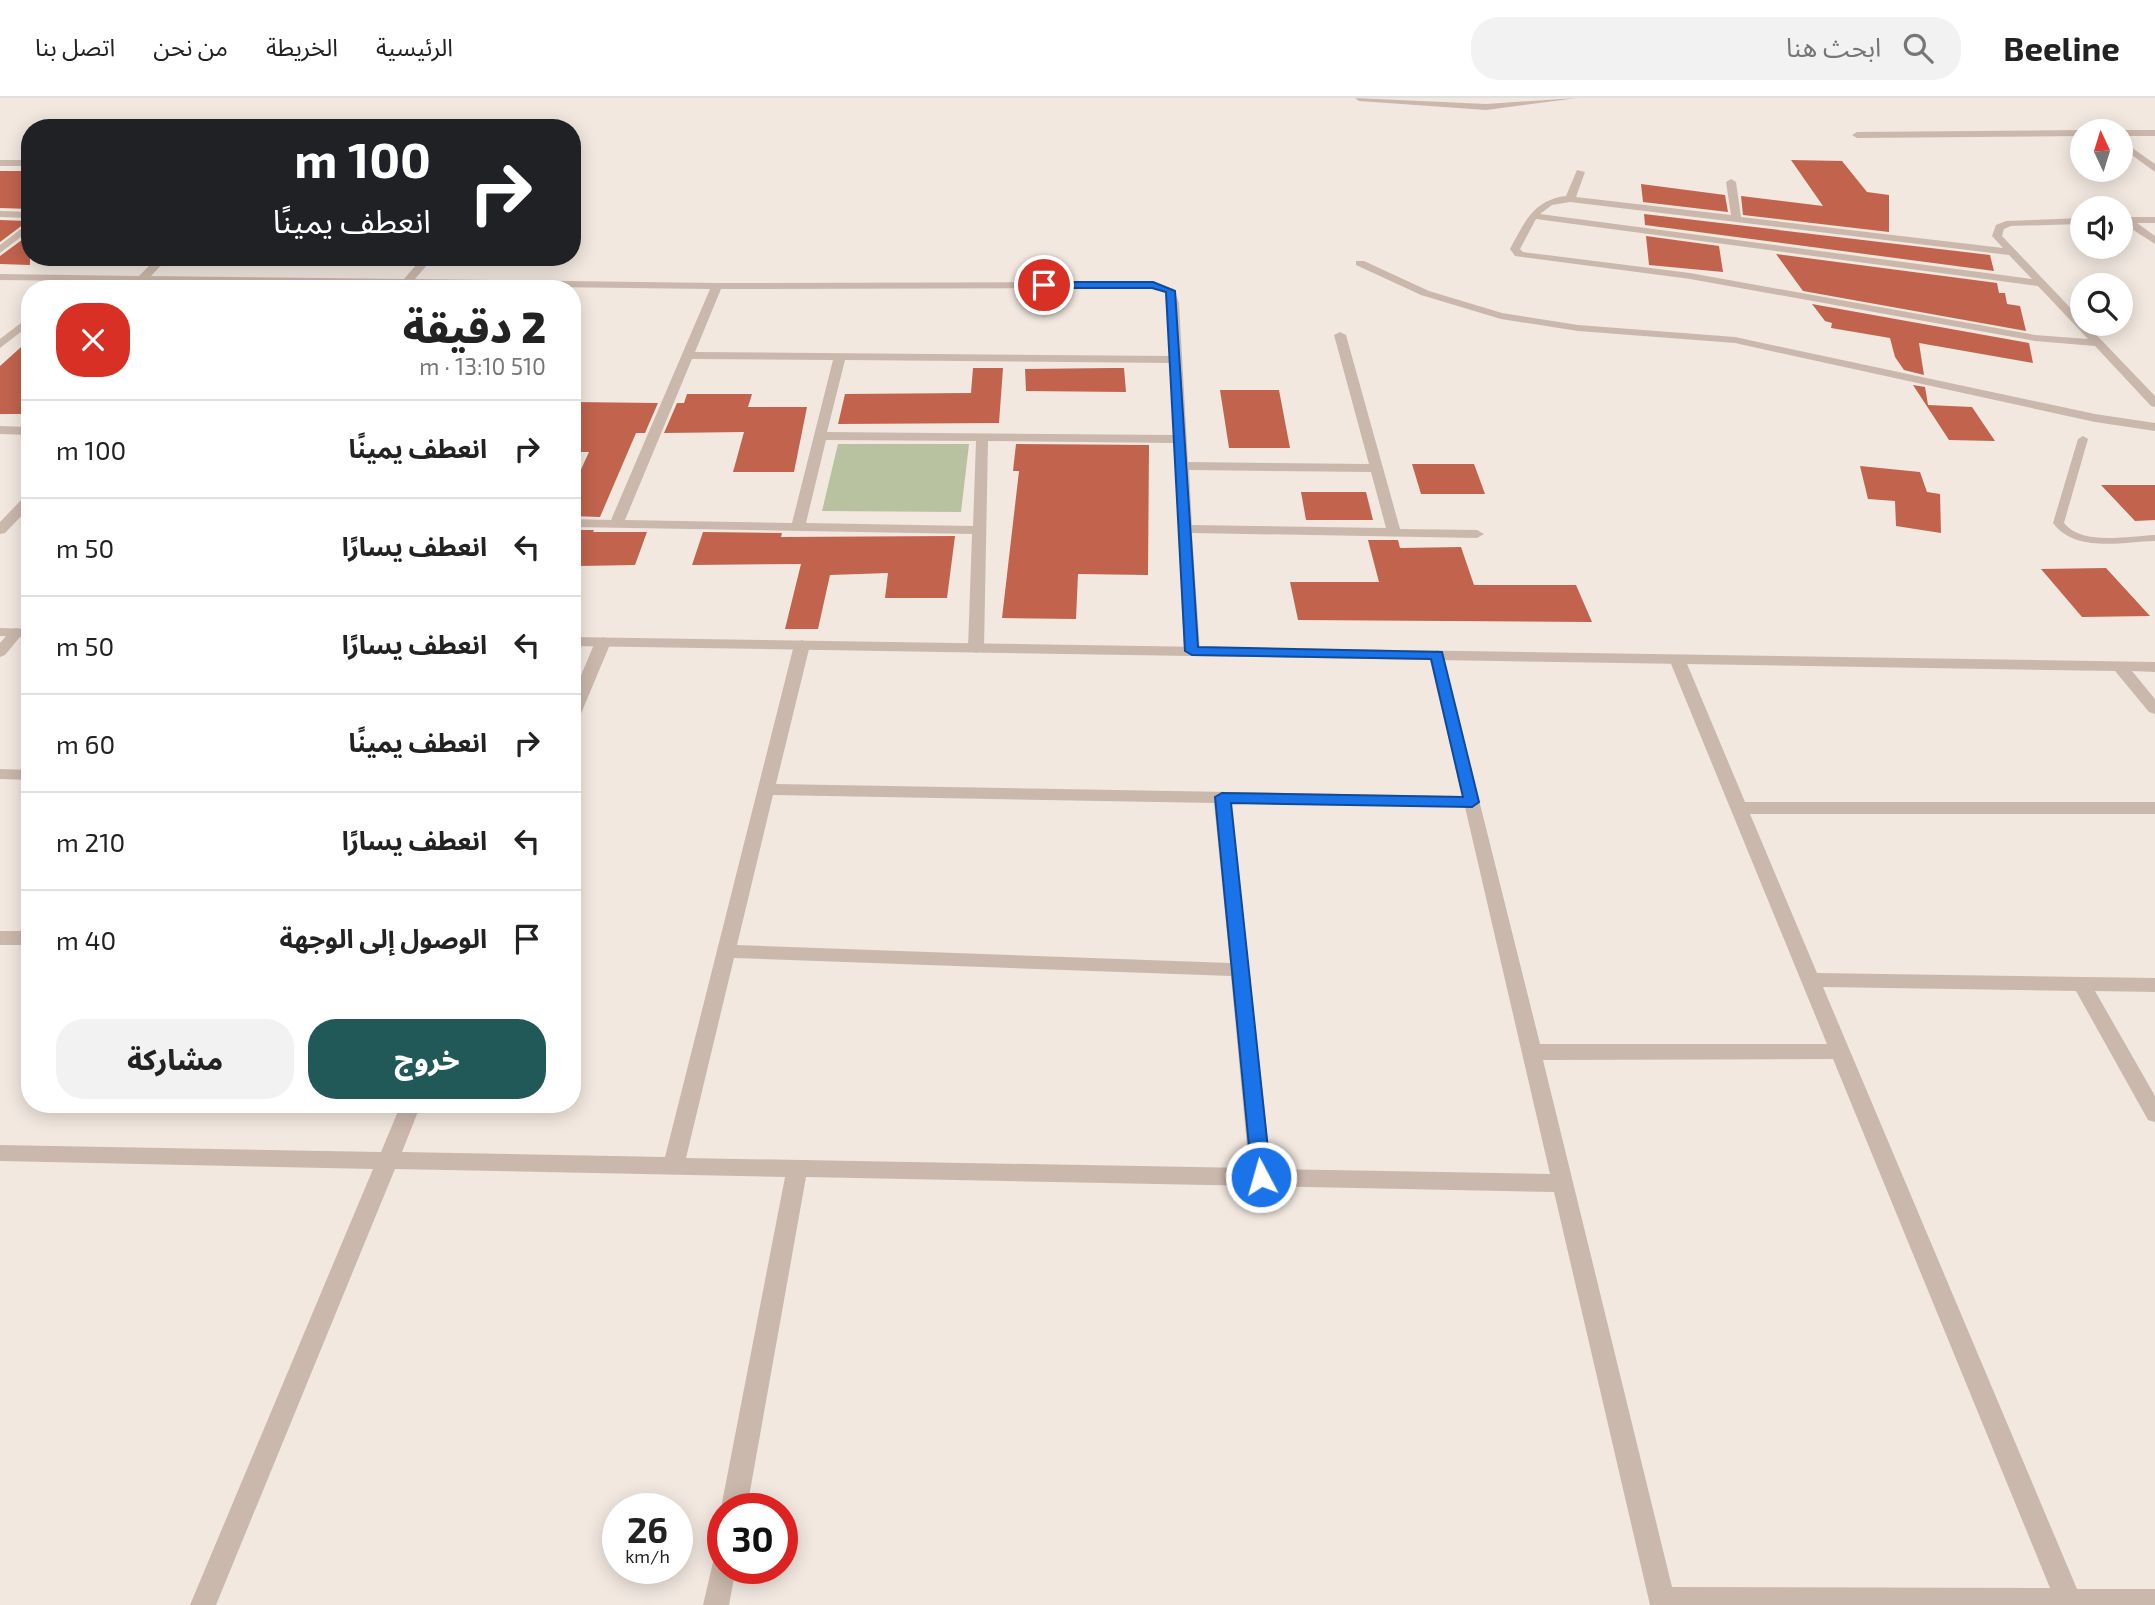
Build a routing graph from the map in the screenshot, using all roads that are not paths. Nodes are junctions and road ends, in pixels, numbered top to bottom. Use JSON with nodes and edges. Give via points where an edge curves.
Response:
{"nodes":[{"id":1,"x":1359,"y":98,"type":"edge"},
{"id":2,"x":1573,"y":98,"type":"edge"},
{"id":3,"x":2155,"y":132,"type":"edge"},
{"id":4,"x":2070,"y":133,"type":"edge"},
{"id":5,"x":2133,"y":133,"type":"edge"},
{"id":6,"x":1857,"y":135,"type":"dead end"},
{"id":7,"x":2133,"y":152,"type":"edge"},
{"id":8,"x":0,"y":163,"type":"edge"},
{"id":9,"x":21,"y":163,"type":"edge"},
{"id":10,"x":2155,"y":169,"type":"edge"},
{"id":11,"x":1580,"y":172,"type":"dead end"},
{"id":12,"x":1731,"y":182,"type":"dead end"},
{"id":13,"x":1570,"y":199,"type":"junction"},
{"id":14,"x":0,"y":214,"type":"edge"},
{"id":15,"x":21,"y":215,"type":"edge"},
{"id":16,"x":1535,"y":216,"type":"junction"},
{"id":17,"x":1736,"y":219,"type":"junction"},
{"id":18,"x":2070,"y":220,"type":"edge"},
{"id":19,"x":2133,"y":220,"type":"edge"},
{"id":20,"x":2155,"y":220,"type":"edge"},
{"id":21,"x":2133,"y":226,"type":"edge"},
{"id":22,"x":21,"y":232,"type":"edge"},
{"id":23,"x":2155,"y":242,"type":"edge"},
{"id":24,"x":0,"y":250,"type":"edge"},
{"id":25,"x":2009,"y":252,"type":"junction"},
{"id":26,"x":1360,"y":263,"type":"dead end"},
{"id":27,"x":155,"y":266,"type":"edge"},
{"id":28,"x":421,"y":266,"type":"edge"},
{"id":29,"x":0,"y":277,"type":"edge"},
{"id":30,"x":76,"y":278,"type":"joint"},
{"id":31,"x":142,"y":279,"type":"junction"},
{"id":32,"x":160,"y":280,"type":"edge"},
{"id":33,"x":409,"y":280,"type":"edge"},
{"id":34,"x":2039,"y":283,"type":"junction"},
{"id":35,"x":581,"y":286,"type":"edge"},
{"id":36,"x":718,"y":286,"type":"junction"},
{"id":37,"x":21,"y":327,"type":"edge"},
{"id":38,"x":1340,"y":335,"type":"dead end"},
{"id":39,"x":2098,"y":343,"type":"junction"},
{"id":40,"x":0,"y":345,"type":"edge"},
{"id":41,"x":688,"y":355,"type":"junction"},
{"id":42,"x":840,"y":356,"type":"junction"},
{"id":43,"x":1175,"y":360,"type":"junction"},
{"id":44,"x":2155,"y":403,"type":"edge"},
{"id":45,"x":2155,"y":427,"type":"edge"},
{"id":46,"x":0,"y":430,"type":"edge"},
{"id":47,"x":21,"y":431,"type":"edge"},
{"id":48,"x":820,"y":436,"type":"junction"},
{"id":49,"x":982,"y":438,"type":"junction"},
{"id":50,"x":1180,"y":439,"type":"junction"},
{"id":51,"x":2084,"y":439,"type":"dead end"},
{"id":52,"x":1181,"y":466,"type":"junction"},
{"id":53,"x":1376,"y":468,"type":"junction"},
{"id":54,"x":21,"y":506,"type":"edge"},
{"id":55,"x":6,"y":518,"type":"edge"},
{"id":56,"x":581,"y":523,"type":"edge"},
{"id":57,"x":616,"y":524,"type":"junction"},
{"id":58,"x":798,"y":526,"type":"junction"},
{"id":59,"x":1185,"y":529,"type":"junction"},
{"id":60,"x":0,"y":530,"type":"edge"},
{"id":61,"x":979,"y":530,"type":"junction"},
{"id":62,"x":1394,"y":533,"type":"junction"},
{"id":63,"x":1478,"y":534,"type":"dead end"},
{"id":64,"x":2155,"y":538,"type":"edge"},
{"id":65,"x":0,"y":632,"type":"edge"},
{"id":66,"x":21,"y":633,"type":"edge"},
{"id":67,"x":21,"y":635,"type":"edge"},
{"id":68,"x":581,"y":641,"type":"edge"},
{"id":69,"x":603,"y":642,"type":"junction"},
{"id":70,"x":802,"y":645,"type":"junction"},
{"id":71,"x":975,"y":648,"type":"junction"},
{"id":72,"x":1192,"y":651,"type":"junction"},
{"id":73,"x":0,"y":652,"type":"edge"},
{"id":74,"x":1437,"y":655,"type":"junction"},
{"id":75,"x":1676,"y":659,"type":"junction"},
{"id":76,"x":2119,"y":666,"type":"junction"},
{"id":77,"x":2155,"y":667,"type":"edge"},
{"id":78,"x":581,"y":695,"type":"edge"},
{"id":79,"x":2155,"y":709,"type":"edge"},
{"id":80,"x":0,"y":774,"type":"edge"},
{"id":81,"x":21,"y":775,"type":"edge"},
{"id":82,"x":766,"y":789,"type":"junction"},
{"id":83,"x":1222,"y":797,"type":"junction"},
{"id":84,"x":1472,"y":802,"type":"junction"},
{"id":85,"x":1738,"y":808,"type":"junction"},
{"id":86,"x":2155,"y":808,"type":"edge"},
{"id":87,"x":0,"y":938,"type":"edge"},
{"id":88,"x":21,"y":938,"type":"edge"},
{"id":89,"x":726,"y":951,"type":"junction"},
{"id":90,"x":1240,"y":970,"type":"junction"},
{"id":91,"x":1810,"y":979,"type":"junction"},
{"id":92,"x":2081,"y":984,"type":"junction"},
{"id":93,"x":2155,"y":985,"type":"edge"},
{"id":94,"x":1840,"y":1051,"type":"junction"},
{"id":95,"x":1532,"y":1052,"type":"junction"},
{"id":96,"x":407,"y":1113,"type":"edge"},
{"id":97,"x":2155,"y":1114,"type":"edge"},
{"id":98,"x":2,"y":1157,"type":"edge"},
{"id":99,"x":388,"y":1160,"type":"junction"},
{"id":100,"x":673,"y":1166,"type":"junction"},
{"id":101,"x":797,"y":1168,"type":"junction"},
{"id":102,"x":1261,"y":1177,"type":"junction"},
{"id":103,"x":1562,"y":1183,"type":"junction"},
{"id":104,"x":737,"y":1493,"type":"edge"},
{"id":105,"x":720,"y":1584,"type":"edge"},
{"id":106,"x":1662,"y":1602,"type":"edge"},
{"id":107,"x":2069,"y":1602,"type":"junction"},
{"id":108,"x":2155,"y":1602,"type":"edge"},
{"id":109,"x":2116,"y":1603,"type":"edge"},
{"id":110,"x":203,"y":1605,"type":"edge"},
{"id":111,"x":716,"y":1605,"type":"edge"}],
"edges":[{"from":1,"to":2,"type":"street","via":[[1486,107]]},
{"from":3,"to":5,"type":"street"},
{"from":4,"to":6,"type":"street"},
{"from":7,"to":10,"type":"street"},
{"from":8,"to":9,"type":"street"},
{"from":11,"to":13,"type":"street"},
{"from":12,"to":17,"type":"street"},
{"from":13,"to":16,"type":"street","via":[[1550,200],[1539,206]]},
{"from":13,"to":17,"type":"street"},
{"from":14,"to":15,"type":"street"},
{"from":16,"to":34,"type":"street"},
{"from":16,"to":39,"type":"street","via":[[1515,249],[1519,254],[1690,276],[2035,338]]},
{"from":17,"to":25,"type":"street"},
{"from":18,"to":25,"type":"street","via":[[2025,221],[2000,227],[1997,236]]},
{"from":19,"to":20,"type":"street"},
{"from":21,"to":23,"type":"street"},
{"from":22,"to":24,"type":"street"},
{"from":25,"to":34,"type":"street"},
{"from":26,"to":45,"type":"street","via":[[1425,293],[1526,321],[1735,341]]},
{"from":27,"to":31,"type":"street"},
{"from":28,"to":33,"type":"street"},
{"from":29,"to":30,"type":"street"},
{"from":30,"to":31,"type":"street"},
{"from":31,"to":32,"type":"street"},
{"from":34,"to":39,"type":"street"},
{"from":35,"to":36,"type":"street"},
{"from":36,"to":41,"type":"street"},
{"from":36,"to":43,"type":"street","via":[[1153,285],[1170,291]]},
{"from":37,"to":40,"type":"street"},
{"from":38,"to":53,"type":"street"},
{"from":39,"to":44,"type":"street"},
{"from":41,"to":42,"type":"street"},
{"from":41,"to":57,"type":"street"},
{"from":42,"to":43,"type":"street"},
{"from":42,"to":48,"type":"street"},
{"from":43,"to":50,"type":"street"},
{"from":46,"to":47,"type":"street"},
{"from":48,"to":49,"type":"street"},
{"from":48,"to":58,"type":"street"},
{"from":49,"to":50,"type":"street"},
{"from":49,"to":61,"type":"street"},
{"from":50,"to":52,"type":"street"},
{"from":51,"to":64,"type":"lane","via":[[2057,523],[2061,530],[2086,539]]},
{"from":52,"to":53,"type":"street"},
{"from":52,"to":59,"type":"street"},
{"from":53,"to":62,"type":"street"},
{"from":54,"to":55,"type":"street"},
{"from":55,"to":60,"type":"street"},
{"from":56,"to":57,"type":"street"},
{"from":57,"to":58,"type":"street"},
{"from":58,"to":61,"type":"street"},
{"from":59,"to":62,"type":"street"},
{"from":59,"to":72,"type":"street"},
{"from":61,"to":71,"type":"street"},
{"from":62,"to":63,"type":"street"},
{"from":65,"to":66,"type":"street"},
{"from":67,"to":73,"type":"street"},
{"from":68,"to":69,"type":"street"},
{"from":69,"to":70,"type":"street"},
{"from":69,"to":78,"type":"street"},
{"from":70,"to":71,"type":"street"},
{"from":70,"to":82,"type":"street"},
{"from":71,"to":72,"type":"street"},
{"from":72,"to":74,"type":"street"},
{"from":74,"to":75,"type":"street"},
{"from":74,"to":84,"type":"street"},
{"from":75,"to":76,"type":"street"},
{"from":75,"to":85,"type":"street"},
{"from":76,"to":77,"type":"street"},
{"from":76,"to":79,"type":"street"},
{"from":80,"to":81,"type":"street"},
{"from":82,"to":83,"type":"street"},
{"from":82,"to":89,"type":"street"},
{"from":83,"to":84,"type":"street"},
{"from":83,"to":90,"type":"street"},
{"from":84,"to":95,"type":"street"},
{"from":85,"to":86,"type":"street"},
{"from":85,"to":91,"type":"street"},
{"from":87,"to":88,"type":"street"},
{"from":89,"to":90,"type":"street"},
{"from":89,"to":100,"type":"street"},
{"from":90,"to":102,"type":"street"},
{"from":91,"to":92,"type":"street"},
{"from":91,"to":94,"type":"street"},
{"from":92,"to":93,"type":"street"},
{"from":92,"to":97,"type":"street"},
{"from":94,"to":95,"type":"street"},
{"from":94,"to":107,"type":"street"},
{"from":95,"to":103,"type":"street"},
{"from":96,"to":99,"type":"street"},
{"from":98,"to":99,"type":"street"},
{"from":99,"to":100,"type":"street"},
{"from":99,"to":110,"type":"street"},
{"from":100,"to":101,"type":"street"},
{"from":101,"to":102,"type":"street"},
{"from":101,"to":104,"type":"street"},
{"from":102,"to":103,"type":"street"},
{"from":103,"to":106,"type":"street"},
{"from":105,"to":111,"type":"street"},
{"from":106,"to":107,"type":"street"},
{"from":107,"to":109,"type":"street"},
{"from":108,"to":109,"type":"street"}]}
